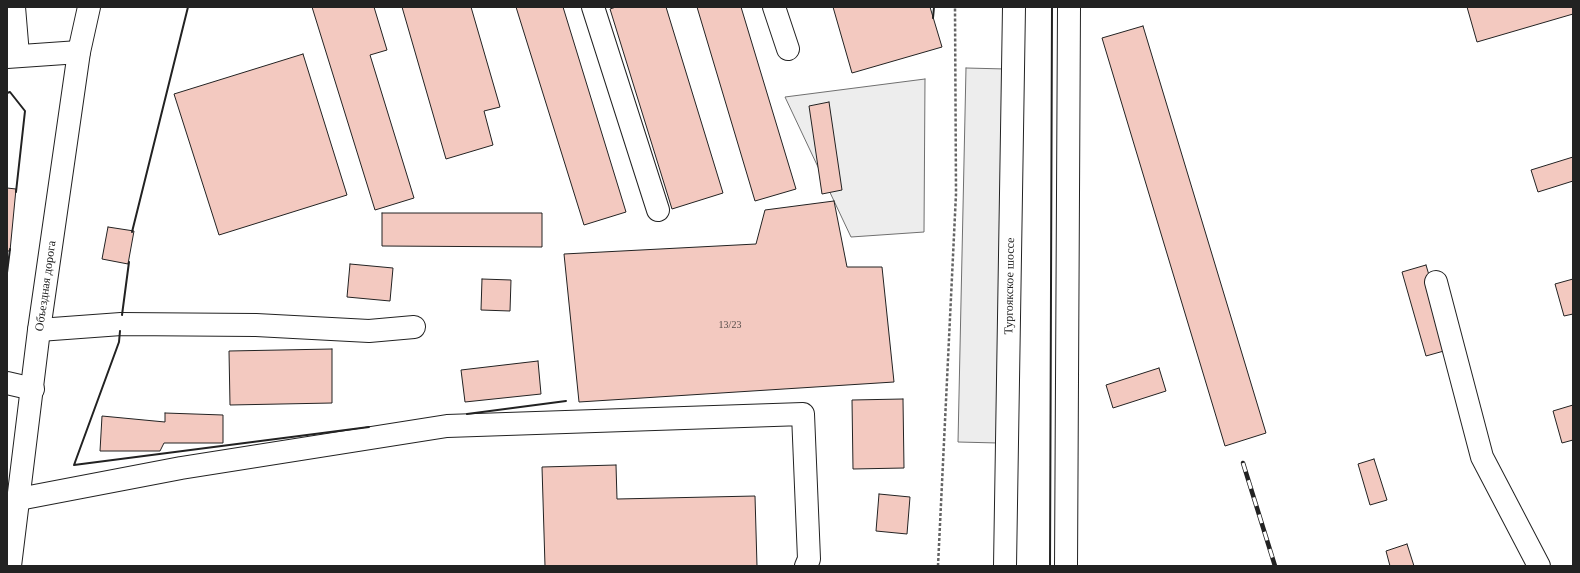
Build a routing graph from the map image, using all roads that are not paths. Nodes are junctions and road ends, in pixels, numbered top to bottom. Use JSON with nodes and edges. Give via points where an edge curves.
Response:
{"nodes":[{"id":1,"x":14,"y":7,"type":"edge"},
{"id":2,"x":90,"y":7,"type":"edge"},
{"id":3,"x":593,"y":7,"type":"edge"},
{"id":4,"x":774,"y":7,"type":"edge"},
{"id":5,"x":1014,"y":7,"type":"edge"},
{"id":6,"x":1069,"y":7,"type":"edge"},
{"id":7,"x":788,"y":49,"type":"dead end"},
{"id":8,"x":79,"y":52,"type":"junction"},
{"id":9,"x":12,"y":56,"type":"edge"},
{"id":10,"x":658,"y":210,"type":"dead end"},
{"id":11,"x":1436,"y":282,"type":"dead end"},
{"id":12,"x":414,"y":327,"type":"dead end"},
{"id":13,"x":39,"y":330,"type":"junction"},
{"id":14,"x":7,"y":383,"type":"edge"},
{"id":15,"x":33,"y":389,"type":"junction"},
{"id":16,"x":19,"y":499,"type":"junction"},
{"id":17,"x":7,"y":566,"type":"edge"},
{"id":18,"x":10,"y":566,"type":"edge"},
{"id":19,"x":806,"y":566,"type":"edge"},
{"id":20,"x":1005,"y":566,"type":"edge"},
{"id":21,"x":1066,"y":566,"type":"edge"},
{"id":22,"x":1539,"y":566,"type":"edge"}],
"edges":[{"from":1,"to":9,"type":"main road"},
{"from":2,"to":8,"type":"main road","name":"Объездная дорога"},
{"from":3,"to":10,"type":"main road"},
{"from":4,"to":7,"type":"main road"},
{"from":5,"to":20,"type":"main road","name":"Тургоякское шоссе"},
{"from":6,"to":21,"type":"main road"},
{"from":8,"to":9,"type":"main road"},
{"from":8,"to":13,"type":"main road","name":"Объездная дорога"},
{"from":11,"to":22,"type":"main road","via":[[1482,457]]},
{"from":12,"to":13,"type":"main road","via":[[369,331],[256,325],[121,324]]},
{"from":13,"to":15,"type":"main road","name":"Объездная дорога"},
{"from":14,"to":15,"type":"main road"},
{"from":15,"to":16,"type":"main road","name":"Объездная дорога"},
{"from":16,"to":18,"type":"main road","name":"Объездная дорога"},
{"from":16,"to":19,"type":"main road","via":[[181,468],[447,426],[803,414],[809,559]]},
{"from":17,"to":18,"type":"main road"}]}
